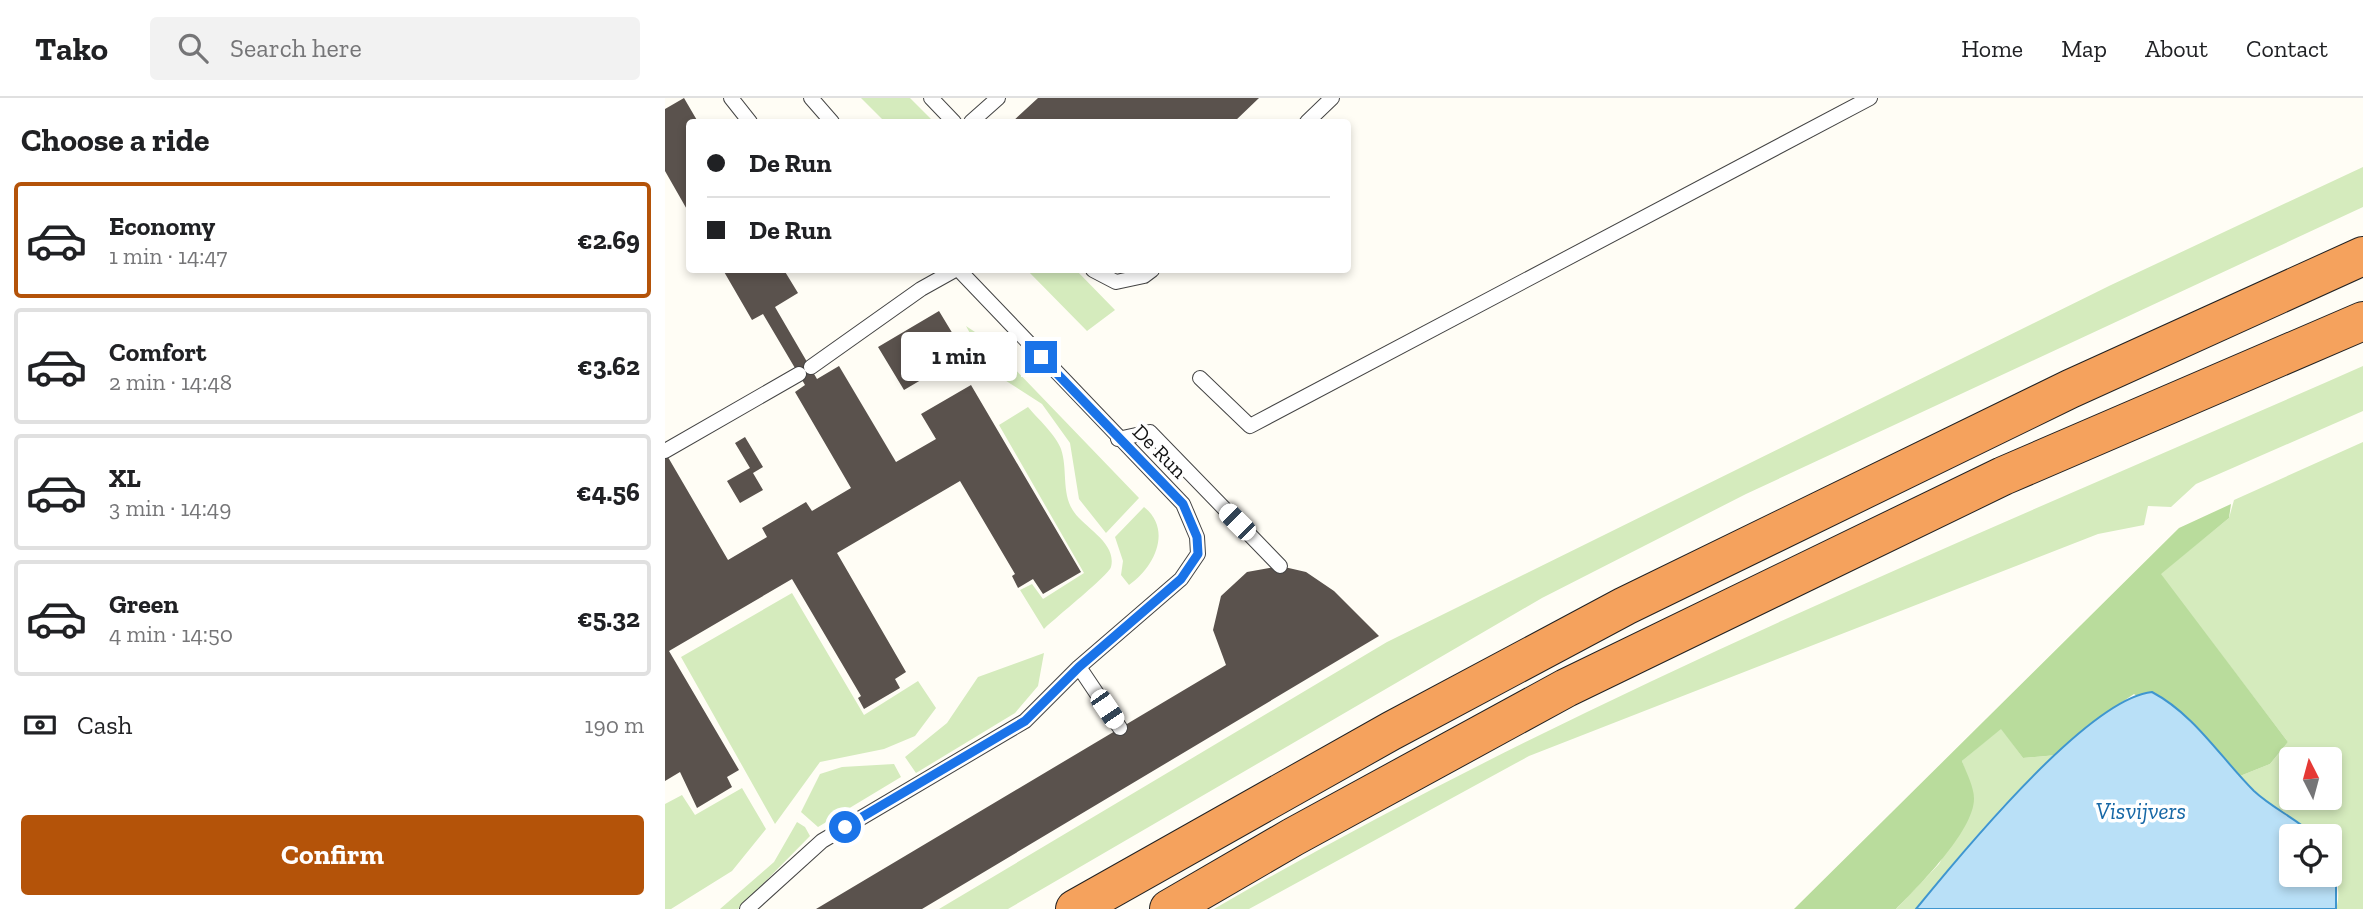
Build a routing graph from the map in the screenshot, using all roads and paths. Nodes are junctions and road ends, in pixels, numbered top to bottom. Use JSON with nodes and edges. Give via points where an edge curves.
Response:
{"nodes":[{"id":1,"x":731,"y":98,"type":"edge"},
{"id":2,"x":811,"y":98,"type":"edge"},
{"id":3,"x":931,"y":98,"type":"edge"},
{"id":4,"x":998,"y":98,"type":"edge"},
{"id":5,"x":1332,"y":98,"type":"edge"},
{"id":6,"x":1870,"y":98,"type":"edge"},
{"id":7,"x":748,"y":119,"type":"edge"},
{"id":8,"x":829,"y":119,"type":"edge"},
{"id":9,"x":951,"y":119,"type":"edge"},
{"id":10,"x":974,"y":119,"type":"edge"},
{"id":11,"x":1310,"y":119,"type":"edge"},
{"id":12,"x":2363,"y":256,"type":"edge"},
{"id":13,"x":950,"y":273,"type":"edge"},
{"id":14,"x":960,"y":273,"type":"edge"},
{"id":15,"x":1100,"y":273,"type":"edge"},
{"id":16,"x":1148,"y":273,"type":"edge"},
{"id":17,"x":2363,"y":321,"type":"edge"},
{"id":18,"x":1201,"y":378,"type":"dead end"},
{"id":19,"x":1118,"y":439,"type":"junction"},
{"id":20,"x":665,"y":451,"type":"edge"},
{"id":21,"x":1280,"y":566,"type":"dead end"},
{"id":22,"x":1079,"y":667,"type":"junction"},
{"id":23,"x":1120,"y":728,"type":"dead end"},
{"id":24,"x":747,"y":909,"type":"edge"},
{"id":25,"x":1075,"y":909,"type":"edge"},
{"id":26,"x":1169,"y":909,"type":"edge"}],
"edges":[{"from":1,"to":7,"type":"lane"},
{"from":2,"to":8,"type":"lane"},
{"from":3,"to":9,"type":"lane"},
{"from":4,"to":10,"type":"lane"},
{"from":5,"to":11,"type":"lane"},
{"from":6,"to":18,"type":"lane","via":[[1250,426]]},
{"from":12,"to":25,"type":"highway","via":[[2070,388],[1625,606]]},
{"from":13,"to":20,"type":"lane","via":[[805,371]]},
{"from":14,"to":19,"type":"lane","name":"De Run"},
{"from":15,"to":16,"type":"lane","via":[[1116,282]]},
{"from":17,"to":26,"type":"highway","via":[[2003,476],[1578,682]]},
{"from":19,"to":21,"type":"lane","via":[[1150,432]]},
{"from":19,"to":22,"type":"lane","name":"De Run","via":[[1183,504],[1197,537],[1198,554],[1181,579]]},
{"from":22,"to":23,"type":"lane"},
{"from":22,"to":24,"type":"lane","name":"De Run","via":[[1025,721],[822,841]]}]}
